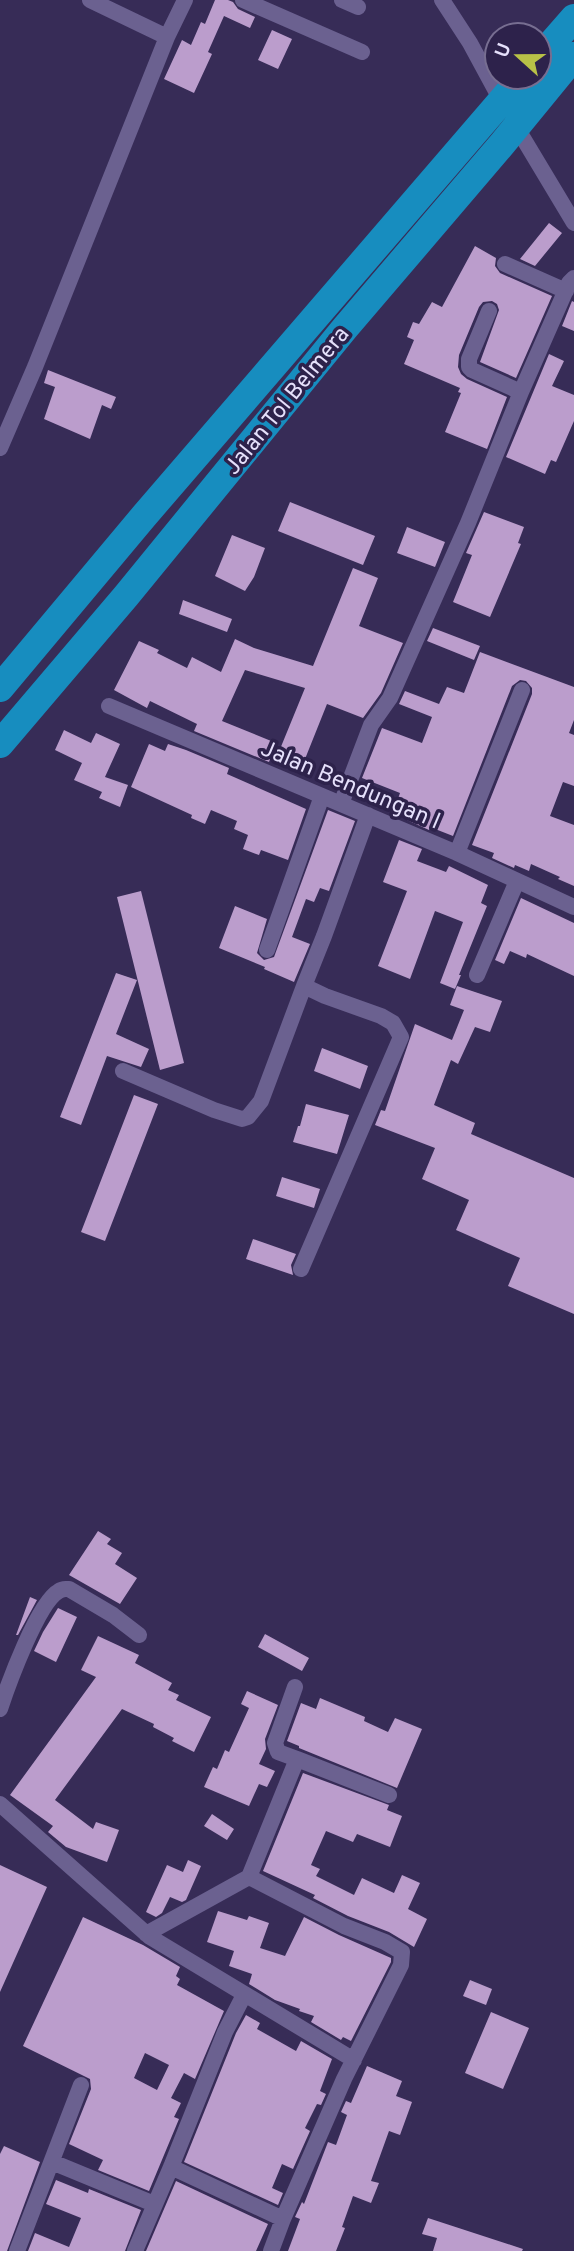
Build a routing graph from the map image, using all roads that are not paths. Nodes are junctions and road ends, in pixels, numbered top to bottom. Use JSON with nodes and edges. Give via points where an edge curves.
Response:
{"nodes":[{"id":1,"x":90,"y":0,"type":"edge"},
{"id":2,"x":186,"y":0,"type":"edge"},
{"id":3,"x":243,"y":0,"type":"edge"},
{"id":4,"x":342,"y":0,"type":"edge"},
{"id":5,"x":443,"y":0,"type":"edge"},
{"id":6,"x":358,"y":7,"type":"dead end"},
{"id":7,"x":574,"y":18,"type":"edge"},
{"id":8,"x":167,"y":37,"type":"junction"},
{"id":9,"x":553,"y":42,"type":"edge"},
{"id":10,"x":362,"y":52,"type":"dead end"},
{"id":11,"x":574,"y":56,"type":"edge"},
{"id":12,"x":510,"y":91,"type":"edge"},
{"id":13,"x":574,"y":223,"type":"edge"},
{"id":14,"x":505,"y":264,"type":"dead end"},
{"id":15,"x":570,"y":284,"type":"edge"},
{"id":16,"x":489,"y":311,"type":"dead end"},
{"id":17,"x":521,"y":391,"type":"junction"},
{"id":18,"x":0,"y":448,"type":"edge"},
{"id":19,"x":0,"y":688,"type":"edge"},
{"id":20,"x":522,"y":690,"type":"dead end"},
{"id":21,"x":109,"y":706,"type":"dead end"},
{"id":22,"x":0,"y":744,"type":"edge"},
{"id":23,"x":322,"y":796,"type":"junction"},
{"id":24,"x":341,"y":804,"type":"junction"},
{"id":25,"x":368,"y":815,"type":"junction"},
{"id":26,"x":457,"y":853,"type":"junction"},
{"id":27,"x":517,"y":881,"type":"junction"},
{"id":28,"x":574,"y":906,"type":"edge"},
{"id":29,"x":267,"y":950,"type":"dead end"},
{"id":30,"x":477,"y":975,"type":"dead end"},
{"id":31,"x":304,"y":986,"type":"junction"},
{"id":32,"x":123,"y":1071,"type":"dead end"},
{"id":33,"x":302,"y":1269,"type":"dead end"},
{"id":34,"x":139,"y":1635,"type":"dead end"},
{"id":35,"x":295,"y":1687,"type":"dead end"},
{"id":36,"x":0,"y":1709,"type":"edge"},
{"id":37,"x":297,"y":1759,"type":"junction"},
{"id":38,"x":389,"y":1795,"type":"dead end"},
{"id":39,"x":0,"y":1804,"type":"edge"},
{"id":40,"x":249,"y":1877,"type":"junction"},
{"id":41,"x":146,"y":1934,"type":"junction"},
{"id":42,"x":244,"y":1995,"type":"junction"},
{"id":43,"x":354,"y":2060,"type":"junction"},
{"id":44,"x":81,"y":2085,"type":"dead end"},
{"id":45,"x":52,"y":2162,"type":"junction"},
{"id":46,"x":171,"y":2167,"type":"junction"},
{"id":47,"x":154,"y":2204,"type":"junction"},
{"id":48,"x":284,"y":2219,"type":"junction"},
{"id":49,"x":18,"y":2251,"type":"edge"},
{"id":50,"x":135,"y":2251,"type":"edge"},
{"id":51,"x":271,"y":2251,"type":"edge"}],
"edges":[{"from":1,"to":8,"type":"street"},
{"from":2,"to":8,"type":"street"},
{"from":3,"to":10,"type":"street"},
{"from":4,"to":6,"type":"street"},
{"from":5,"to":13,"type":"street"},
{"from":7,"to":9,"type":"highway"},
{"from":8,"to":18,"type":"street"},
{"from":11,"to":22,"type":"highway","name":"Jalan Tol Belmera"},
{"from":12,"to":19,"type":"highway","name":"Jalan Tol Belmera"},
{"from":14,"to":15,"type":"street"},
{"from":15,"to":17,"type":"street"},
{"from":16,"to":17,"type":"street","via":[[469,367]]},
{"from":17,"to":24,"type":"street","via":[[468,523],[396,686],[371,725]]},
{"from":20,"to":26,"type":"street"},
{"from":21,"to":23,"type":"street","name":"Jalan Bendungan I"},
{"from":23,"to":24,"type":"street","name":"Jalan Bendungan I"},
{"from":23,"to":29,"type":"street"},
{"from":24,"to":25,"type":"street","name":"Jalan Bendungan I"},
{"from":25,"to":26,"type":"street","name":"Jalan Bendungan I"},
{"from":25,"to":31,"type":"street"},
{"from":26,"to":27,"type":"street","name":"Jalan Bendungan I"},
{"from":27,"to":28,"type":"street","name":"Jalan Bendungan I"},
{"from":27,"to":30,"type":"street"},
{"from":31,"to":32,"type":"street","via":[[261,1101],[248,1118],[222,1113]]},
{"from":31,"to":33,"type":"street","via":[[381,1016],[393,1023],[401,1037]]},
{"from":34,"to":36,"type":"street","via":[[69,1589],[58,1591],[44,1606]]},
{"from":35,"to":37,"type":"street","via":[[275,1743],[278,1752]]},
{"from":37,"to":38,"type":"street"},
{"from":37,"to":40,"type":"street"},
{"from":39,"to":41,"type":"street"},
{"from":40,"to":41,"type":"street"},
{"from":40,"to":43,"type":"street","via":[[402,1952],[401,1965]]},
{"from":41,"to":42,"type":"street"},
{"from":42,"to":43,"type":"street"},
{"from":42,"to":46,"type":"street"},
{"from":43,"to":48,"type":"street"},
{"from":44,"to":45,"type":"street"},
{"from":45,"to":47,"type":"street"},
{"from":45,"to":49,"type":"street"},
{"from":46,"to":47,"type":"street"},
{"from":46,"to":48,"type":"street"},
{"from":47,"to":50,"type":"street"},
{"from":48,"to":51,"type":"street"}]}
